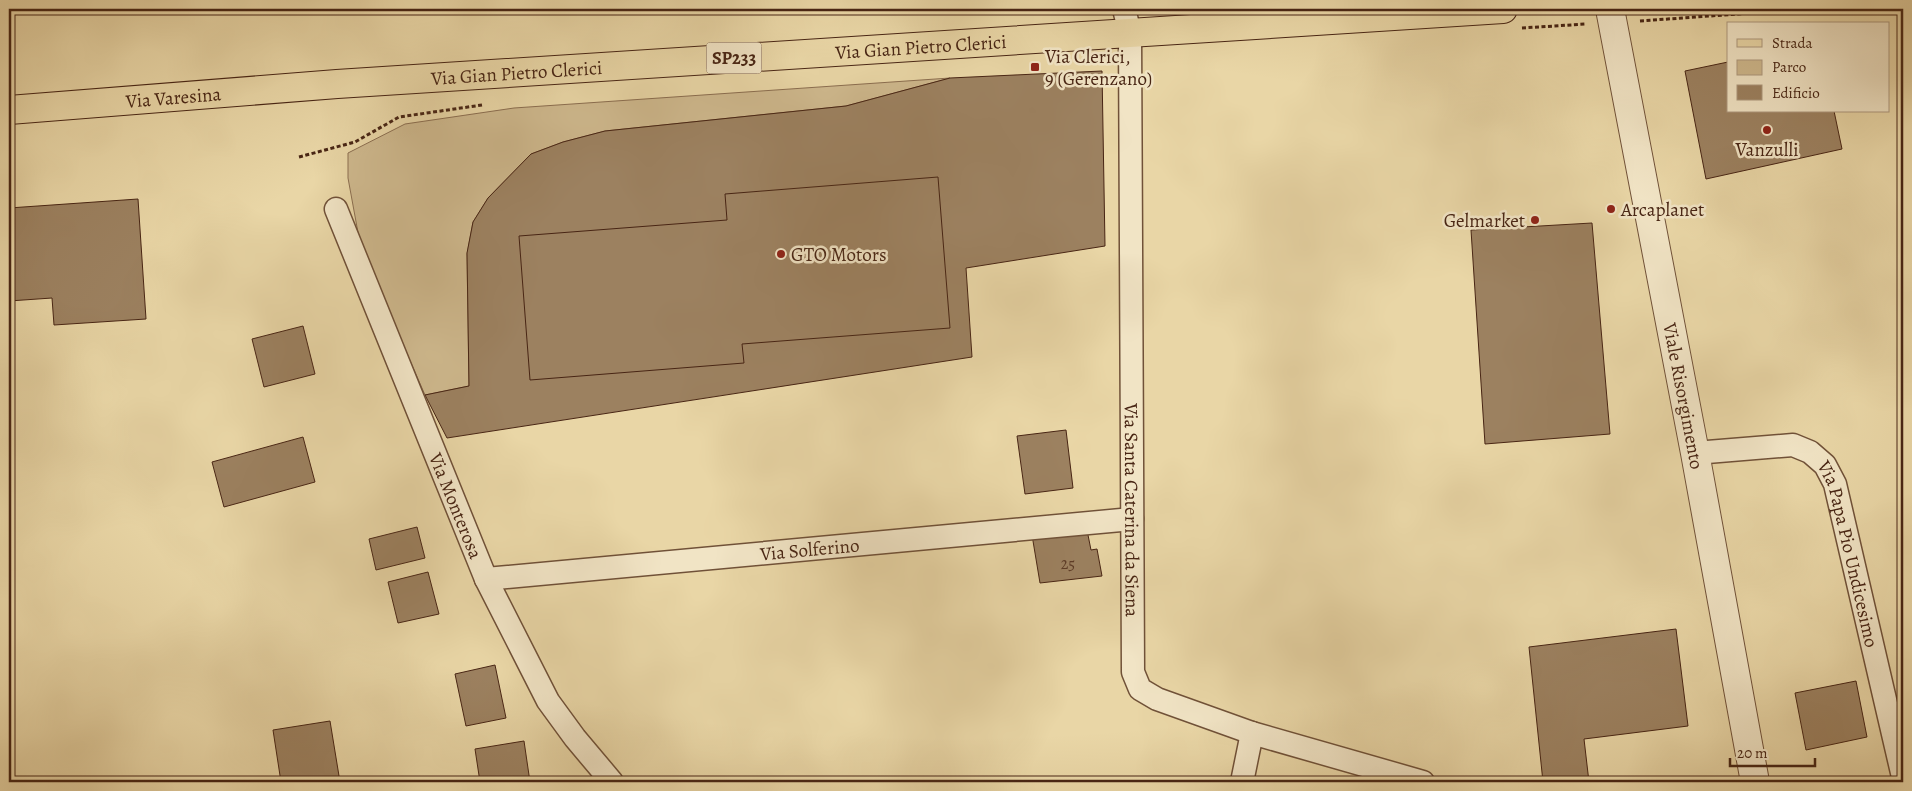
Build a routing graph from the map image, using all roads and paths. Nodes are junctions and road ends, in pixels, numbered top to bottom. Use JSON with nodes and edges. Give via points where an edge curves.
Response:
{"nodes":[{"id":1,"x":1503,"y":9,"type":"edge"},
{"id":2,"x":1610,"y":9,"type":"edge"},
{"id":3,"x":1127,"y":21,"type":"edge"},
{"id":4,"x":337,"y":84,"type":"joint"},
{"id":5,"x":9,"y":110,"type":"edge"},
{"id":6,"x":336,"y":209,"type":"dead end"},
{"id":7,"x":1695,"y":453,"type":"junction"},
{"id":8,"x":1132,"y":519,"type":"junction"},
{"id":9,"x":486,"y":579,"type":"junction"},
{"id":10,"x":1252,"y":733,"type":"junction"},
{"id":11,"x":1903,"y":777,"type":"edge"},
{"id":12,"x":612,"y":782,"type":"edge"},
{"id":13,"x":1242,"y":782,"type":"edge"},
{"id":14,"x":1423,"y":782,"type":"edge"},
{"id":15,"x":1755,"y":782,"type":"edge"}],
"edges":[{"from":1,"to":3,"type":"main road","name":"Via Gian Pietro Clerici","number":"SP233"},
{"from":2,"to":7,"type":"street","name":"Viale Risorgimento"},
{"from":3,"to":4,"type":"main road","name":"Via Gian Pietro Clerici","number":"SP233"},
{"from":3,"to":8,"type":"street","name":"Via Santa Caterina da Siena"},
{"from":4,"to":5,"type":"main road","name":"Via Varesina"},
{"from":6,"to":9,"type":"street","name":"Via Monterosa"},
{"from":7,"to":11,"type":"street","name":"Via Papa Pio Undicesimo","via":[[1793,445],[1810,452],[1825,465],[1835,484]]},
{"from":7,"to":15,"type":"street","name":"Viale Risorgimento"},
{"from":8,"to":9,"type":"street","name":"Via Solferino"},
{"from":8,"to":10,"type":"street","name":"Via Santa Caterina da Siena","via":[[1133,672],[1140,689],[1157,699]]},
{"from":9,"to":12,"type":"street","name":"Via Monterosa","via":[[548,701]]},
{"from":10,"to":13,"type":"street"},
{"from":10,"to":14,"type":"street","name":"Via Santa Caterina da Siena"}]}
